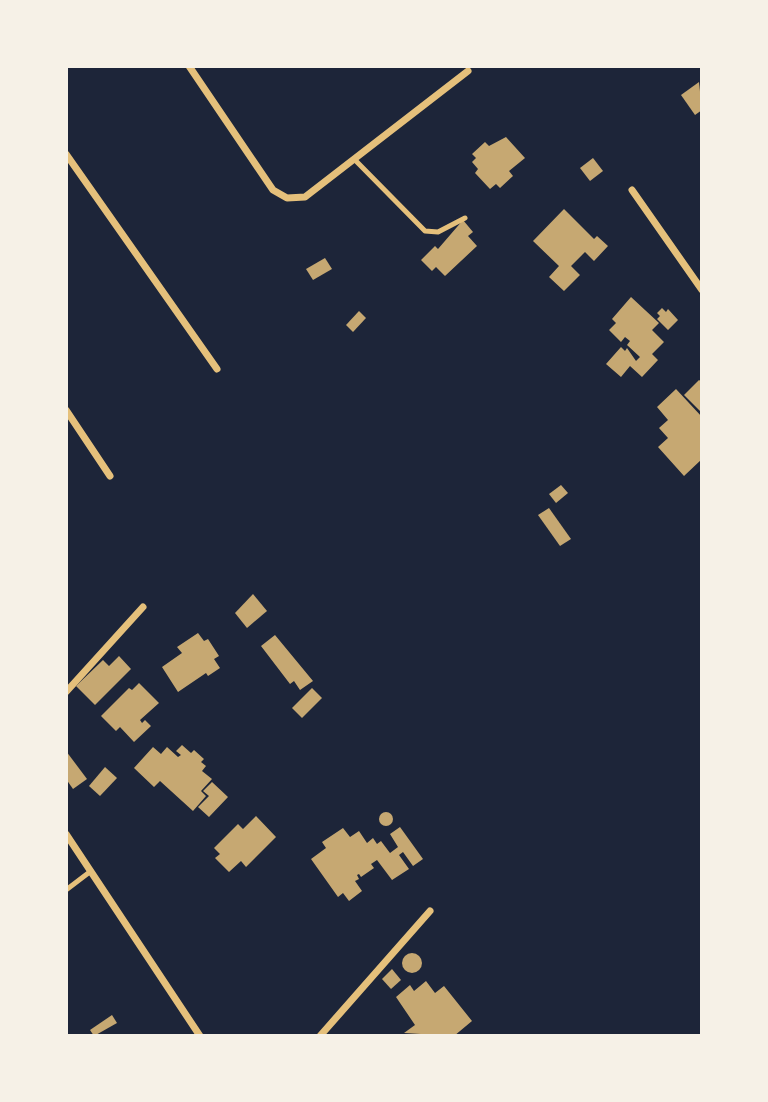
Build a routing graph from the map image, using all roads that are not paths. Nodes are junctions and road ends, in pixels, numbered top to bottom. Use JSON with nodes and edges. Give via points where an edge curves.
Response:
{"nodes":[{"id":1,"x":189,"y":66,"type":"edge"},
{"id":2,"x":468,"y":71,"type":"dead end"},
{"id":3,"x":66,"y":154,"type":"edge"},
{"id":4,"x":356,"y":161,"type":"junction"},
{"id":5,"x":632,"y":191,"type":"dead end"},
{"id":6,"x":465,"y":218,"type":"dead end"},
{"id":7,"x":702,"y":290,"type":"edge"},
{"id":8,"x":217,"y":369,"type":"dead end"},
{"id":9,"x":66,"y":410,"type":"edge"},
{"id":10,"x":110,"y":476,"type":"dead end"},
{"id":11,"x":143,"y":607,"type":"dead end"},
{"id":12,"x":66,"y":692,"type":"edge"},
{"id":13,"x":66,"y":834,"type":"edge"},
{"id":14,"x":91,"y":871,"type":"junction"},
{"id":15,"x":66,"y":890,"type":"edge"},
{"id":16,"x":430,"y":911,"type":"dead end"},
{"id":17,"x":200,"y":1035,"type":"edge"},
{"id":18,"x":320,"y":1035,"type":"edge"}],
"edges":[{"from":1,"to":4,"type":"street","via":[[273,190],[287,198],[305,197]]},
{"from":2,"to":4,"type":"street"},
{"from":3,"to":8,"type":"street"},
{"from":4,"to":6,"type":"lane","via":[[425,230],[438,232]]},
{"from":5,"to":7,"type":"street"},
{"from":9,"to":10,"type":"street"},
{"from":11,"to":12,"type":"street"},
{"from":13,"to":14,"type":"street"},
{"from":14,"to":15,"type":"lane"},
{"from":14,"to":17,"type":"street"},
{"from":16,"to":18,"type":"street"}]}
